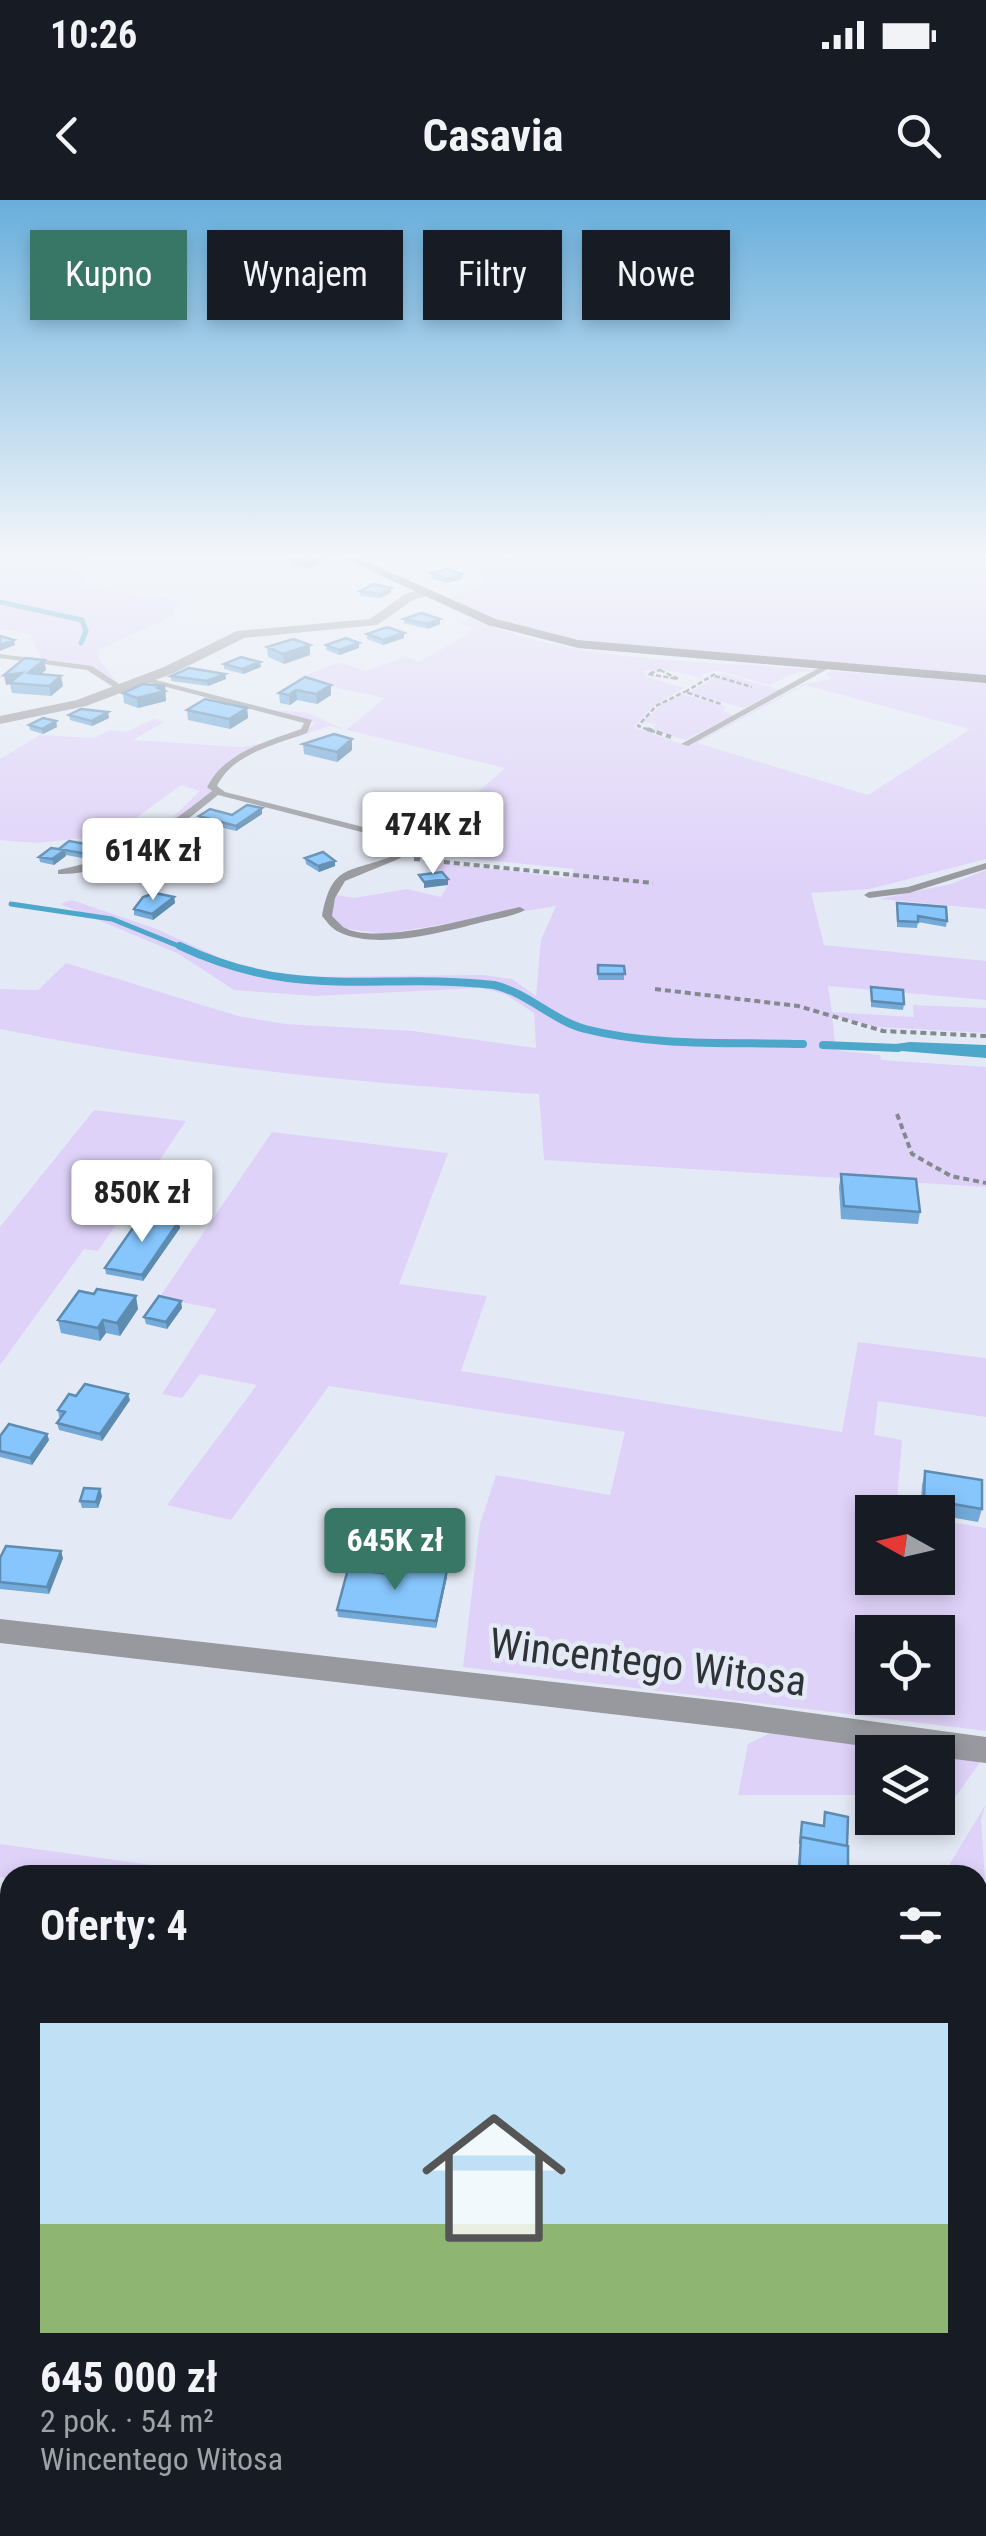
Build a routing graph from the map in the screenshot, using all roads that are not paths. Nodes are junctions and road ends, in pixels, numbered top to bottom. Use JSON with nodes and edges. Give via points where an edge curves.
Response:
{"nodes":[{"id":1,"x":73,"y":666,"type":"edge"},
{"id":2,"x":174,"y":666,"type":"edge"},
{"id":3,"x":829,"y":666,"type":"joint"},
{"id":4,"x":147,"y":679,"type":"junction"},
{"id":5,"x":986,"y":679,"type":"edge"},
{"id":6,"x":121,"y":688,"type":"junction"},
{"id":7,"x":0,"y":720,"type":"edge"},
{"id":8,"x":687,"y":743,"type":"road end"},
{"id":9,"x":216,"y":792,"type":"junction"},
{"id":10,"x":986,"y":866,"type":"edge"},
{"id":11,"x":62,"y":872,"type":"dead end"},
{"id":12,"x":870,"y":895,"type":"dead end"},
{"id":13,"x":520,"y":910,"type":"dead end"},
{"id":14,"x":0,"y":1632,"type":"edge"},
{"id":15,"x":986,"y":1750,"type":"edge"}],
"edges":[{"from":1,"to":6,"type":"lane"},
{"from":2,"to":4,"type":"street"},
{"from":3,"to":5,"type":"street"},
{"from":3,"to":8,"type":"lane"},
{"from":4,"to":6,"type":"street"},
{"from":4,"to":9,"type":"lane","via":[[310,724],[238,758],[214,780]]},
{"from":6,"to":7,"type":"street","via":[[54,712]]},
{"from":9,"to":11,"type":"lane","via":[[148,846]]},
{"from":9,"to":13,"type":"lane","via":[[376,833],[396,858],[332,884],[327,916],[350,935],[391,936]]},
{"from":10,"to":12,"type":"lane"},
{"from":14,"to":15,"type":"street","name":"Wincentego Witosa"}]}
